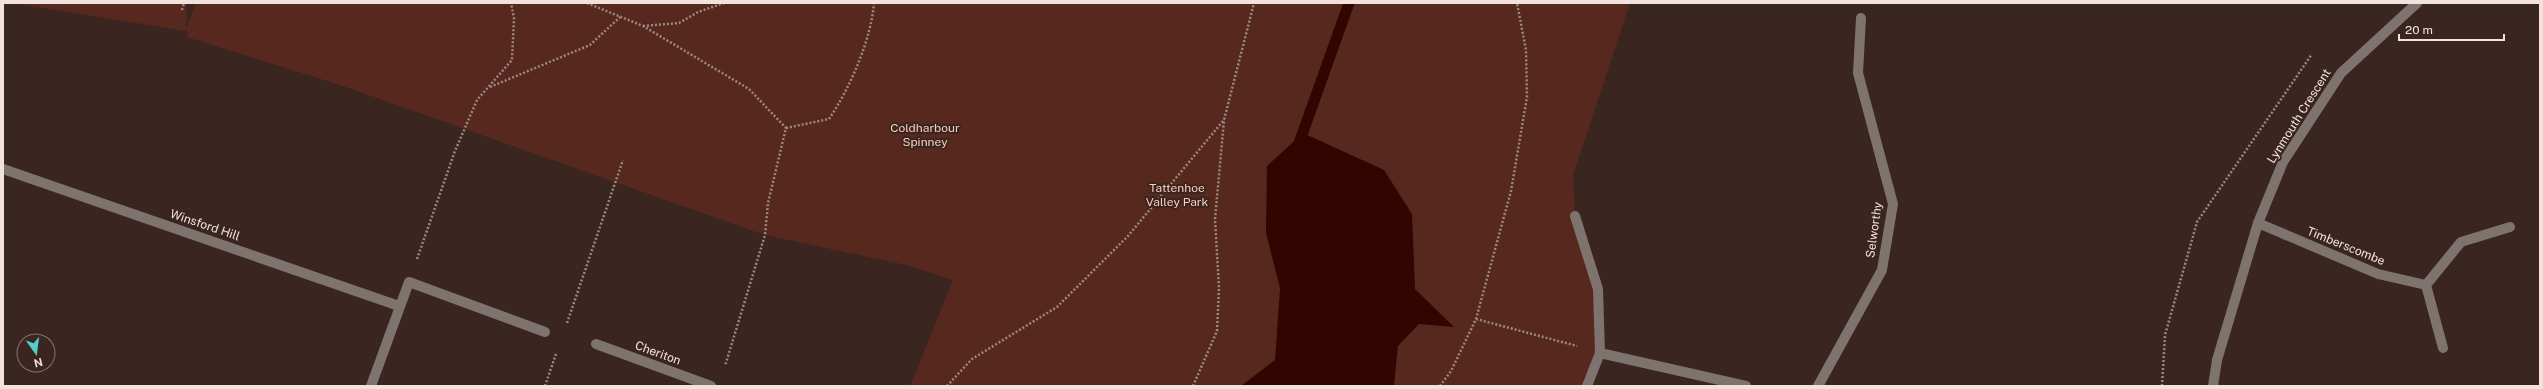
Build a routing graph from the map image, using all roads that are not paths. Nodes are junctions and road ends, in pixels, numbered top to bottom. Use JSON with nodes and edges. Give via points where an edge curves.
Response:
{"nodes":[{"id":1,"x":2417,"y":3,"type":"edge"},
{"id":2,"x":1861,"y":18,"type":"dead end"},
{"id":3,"x":3,"y":169,"type":"edge"},
{"id":4,"x":1575,"y":216,"type":"dead end"},
{"id":5,"x":2258,"y":224,"type":"junction"},
{"id":6,"x":2510,"y":227,"type":"dead end"},
{"id":7,"x":2426,"y":285,"type":"junction"},
{"id":8,"x":399,"y":306,"type":"junction"},
{"id":9,"x":545,"y":332,"type":"road end"},
{"id":10,"x":596,"y":344,"type":"dead end"},
{"id":11,"x":2443,"y":348,"type":"dead end"},
{"id":12,"x":1600,"y":353,"type":"junction"},
{"id":13,"x":371,"y":386,"type":"edge"},
{"id":14,"x":711,"y":386,"type":"edge"},
{"id":15,"x":1587,"y":386,"type":"edge"},
{"id":16,"x":1746,"y":386,"type":"edge"},
{"id":17,"x":1818,"y":386,"type":"edge"},
{"id":18,"x":2213,"y":386,"type":"edge"}],
"edges":[{"from":1,"to":5,"type":"street","name":"Lynmouth Crescent","via":[[2341,73],[2283,162]]},
{"from":2,"to":17,"type":"street","name":"Selworthy","via":[[1858,73],[1893,204],[1882,270]]},
{"from":3,"to":8,"type":"street","name":"Winsford Hill"},
{"from":4,"to":12,"type":"street","via":[[1598,289]]},
{"from":5,"to":7,"type":"street","name":"Timberscombe","via":[[2378,274]]},
{"from":5,"to":18,"type":"street","name":"Lynmouth Crescent","via":[[2217,360]]},
{"from":6,"to":7,"type":"street","via":[[2461,242]]},
{"from":7,"to":11,"type":"street"},
{"from":8,"to":9,"type":"street","via":[[409,282]]},
{"from":8,"to":13,"type":"street"},
{"from":10,"to":14,"type":"street","name":"Cheriton"},
{"from":12,"to":15,"type":"street"},
{"from":12,"to":16,"type":"street"}]}
